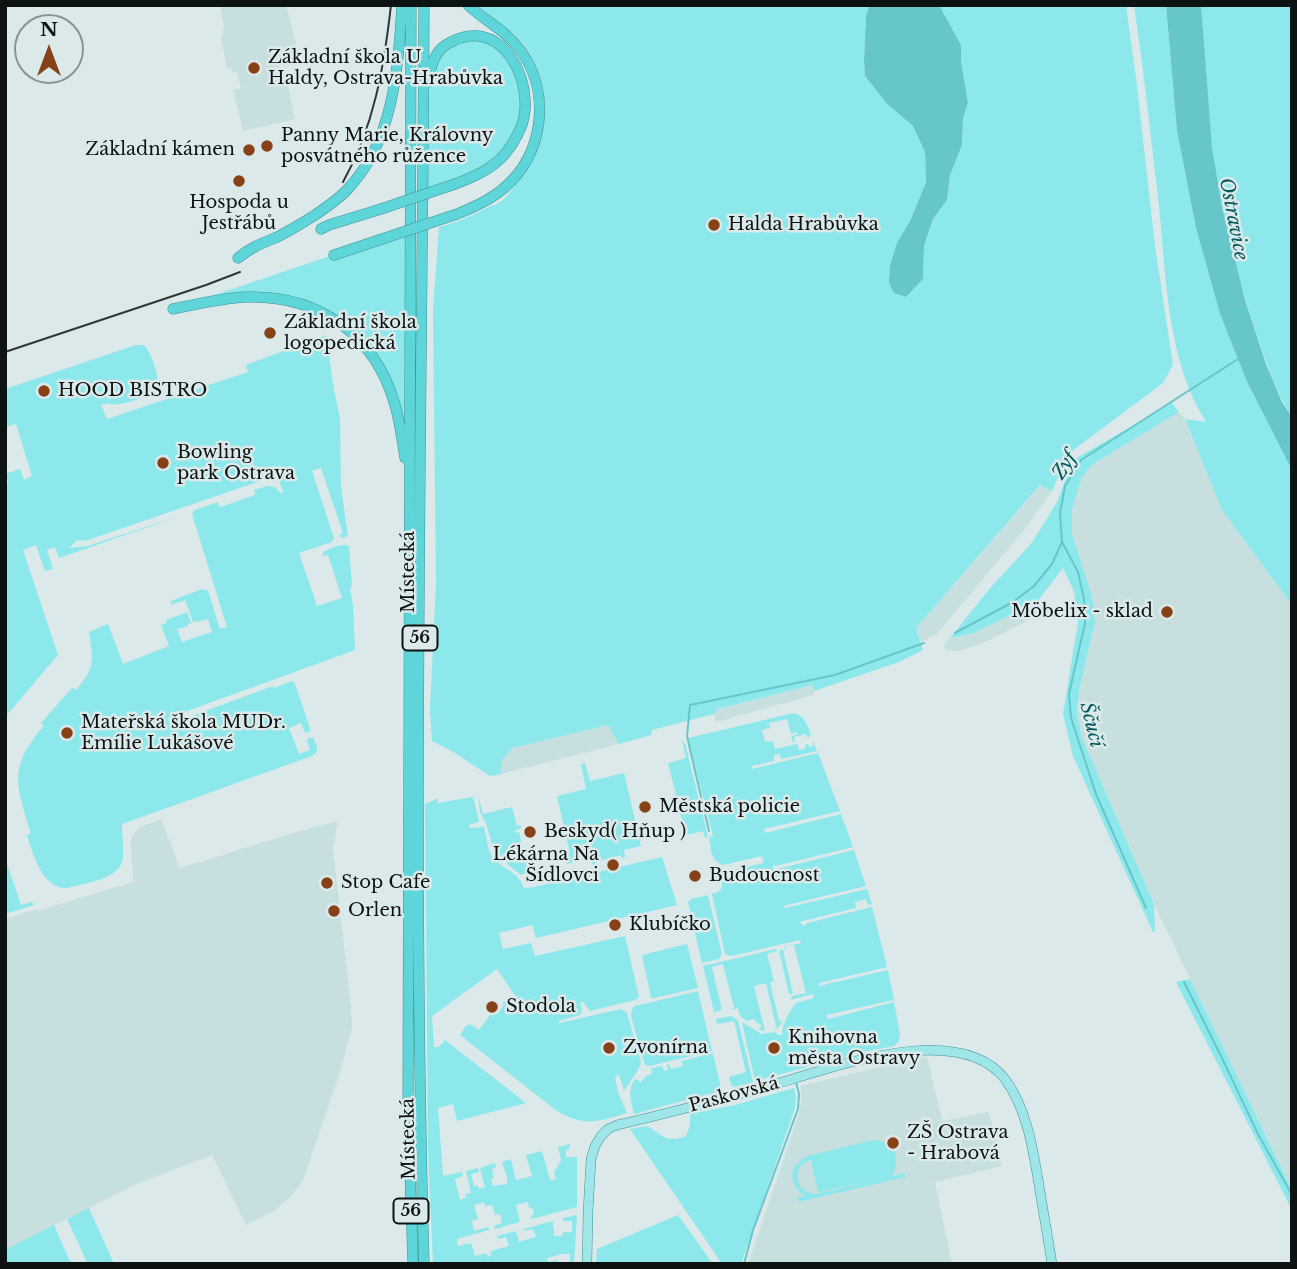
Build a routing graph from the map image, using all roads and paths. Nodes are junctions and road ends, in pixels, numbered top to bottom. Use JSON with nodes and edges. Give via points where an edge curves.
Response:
{"nodes":[{"id":1,"x":402,"y":5,"type":"edge"},
{"id":2,"x":411,"y":5,"type":"edge"},
{"id":3,"x":424,"y":5,"type":"edge"},
{"id":4,"x":468,"y":5,"type":"edge"},
{"id":5,"x":423,"y":166,"type":"junction"},
{"id":6,"x":321,"y":229,"type":"dead end"},
{"id":7,"x":334,"y":255,"type":"dead end"},
{"id":8,"x":238,"y":258,"type":"dead end"},
{"id":9,"x":173,"y":309,"type":"dead end"},
{"id":10,"x":410,"y":488,"type":"junction"},
{"id":11,"x":412,"y":1264,"type":"edge"},
{"id":12,"x":424,"y":1264,"type":"edge"},
{"id":13,"x":587,"y":1264,"type":"edge"},
{"id":14,"x":1052,"y":1264,"type":"edge"}],
"edges":[{"from":1,"to":8,"type":"highway","via":[[392,101],[364,168],[337,200]]},
{"from":2,"to":10,"type":"highway","name":"Místecká","number":"56"},
{"from":3,"to":5,"type":"highway","name":"Místecká","number":"56"},
{"from":4,"to":7,"type":"highway","bridge":true,"via":[[505,34],[528,62],[536,81],[539,116],[528,157],[517,174],[477,206]]},
{"from":5,"to":6,"type":"highway","number":"56","bridge":true,"via":[[429,75],[435,57],[446,44],[461,37],[489,38],[509,55],[520,74],[525,101],[523,120],[500,159],[455,184]]},
{"from":5,"to":12,"type":"highway","name":"Místecká","number":"56","via":[[418,801]]},
{"from":9,"to":10,"type":"highway","number":"56","via":[[239,298],[276,299],[326,314],[345,326],[371,352],[388,385]]},
{"from":10,"to":11,"type":"highway","name":"Místecká","number":"56","via":[[408,1110]]},
{"from":13,"to":14,"type":"main road","name":"Paskovská","via":[[591,1159],[601,1136],[614,1126],[862,1059],[909,1051],[950,1052],[975,1059],[1003,1077],[1028,1132]]}]}
